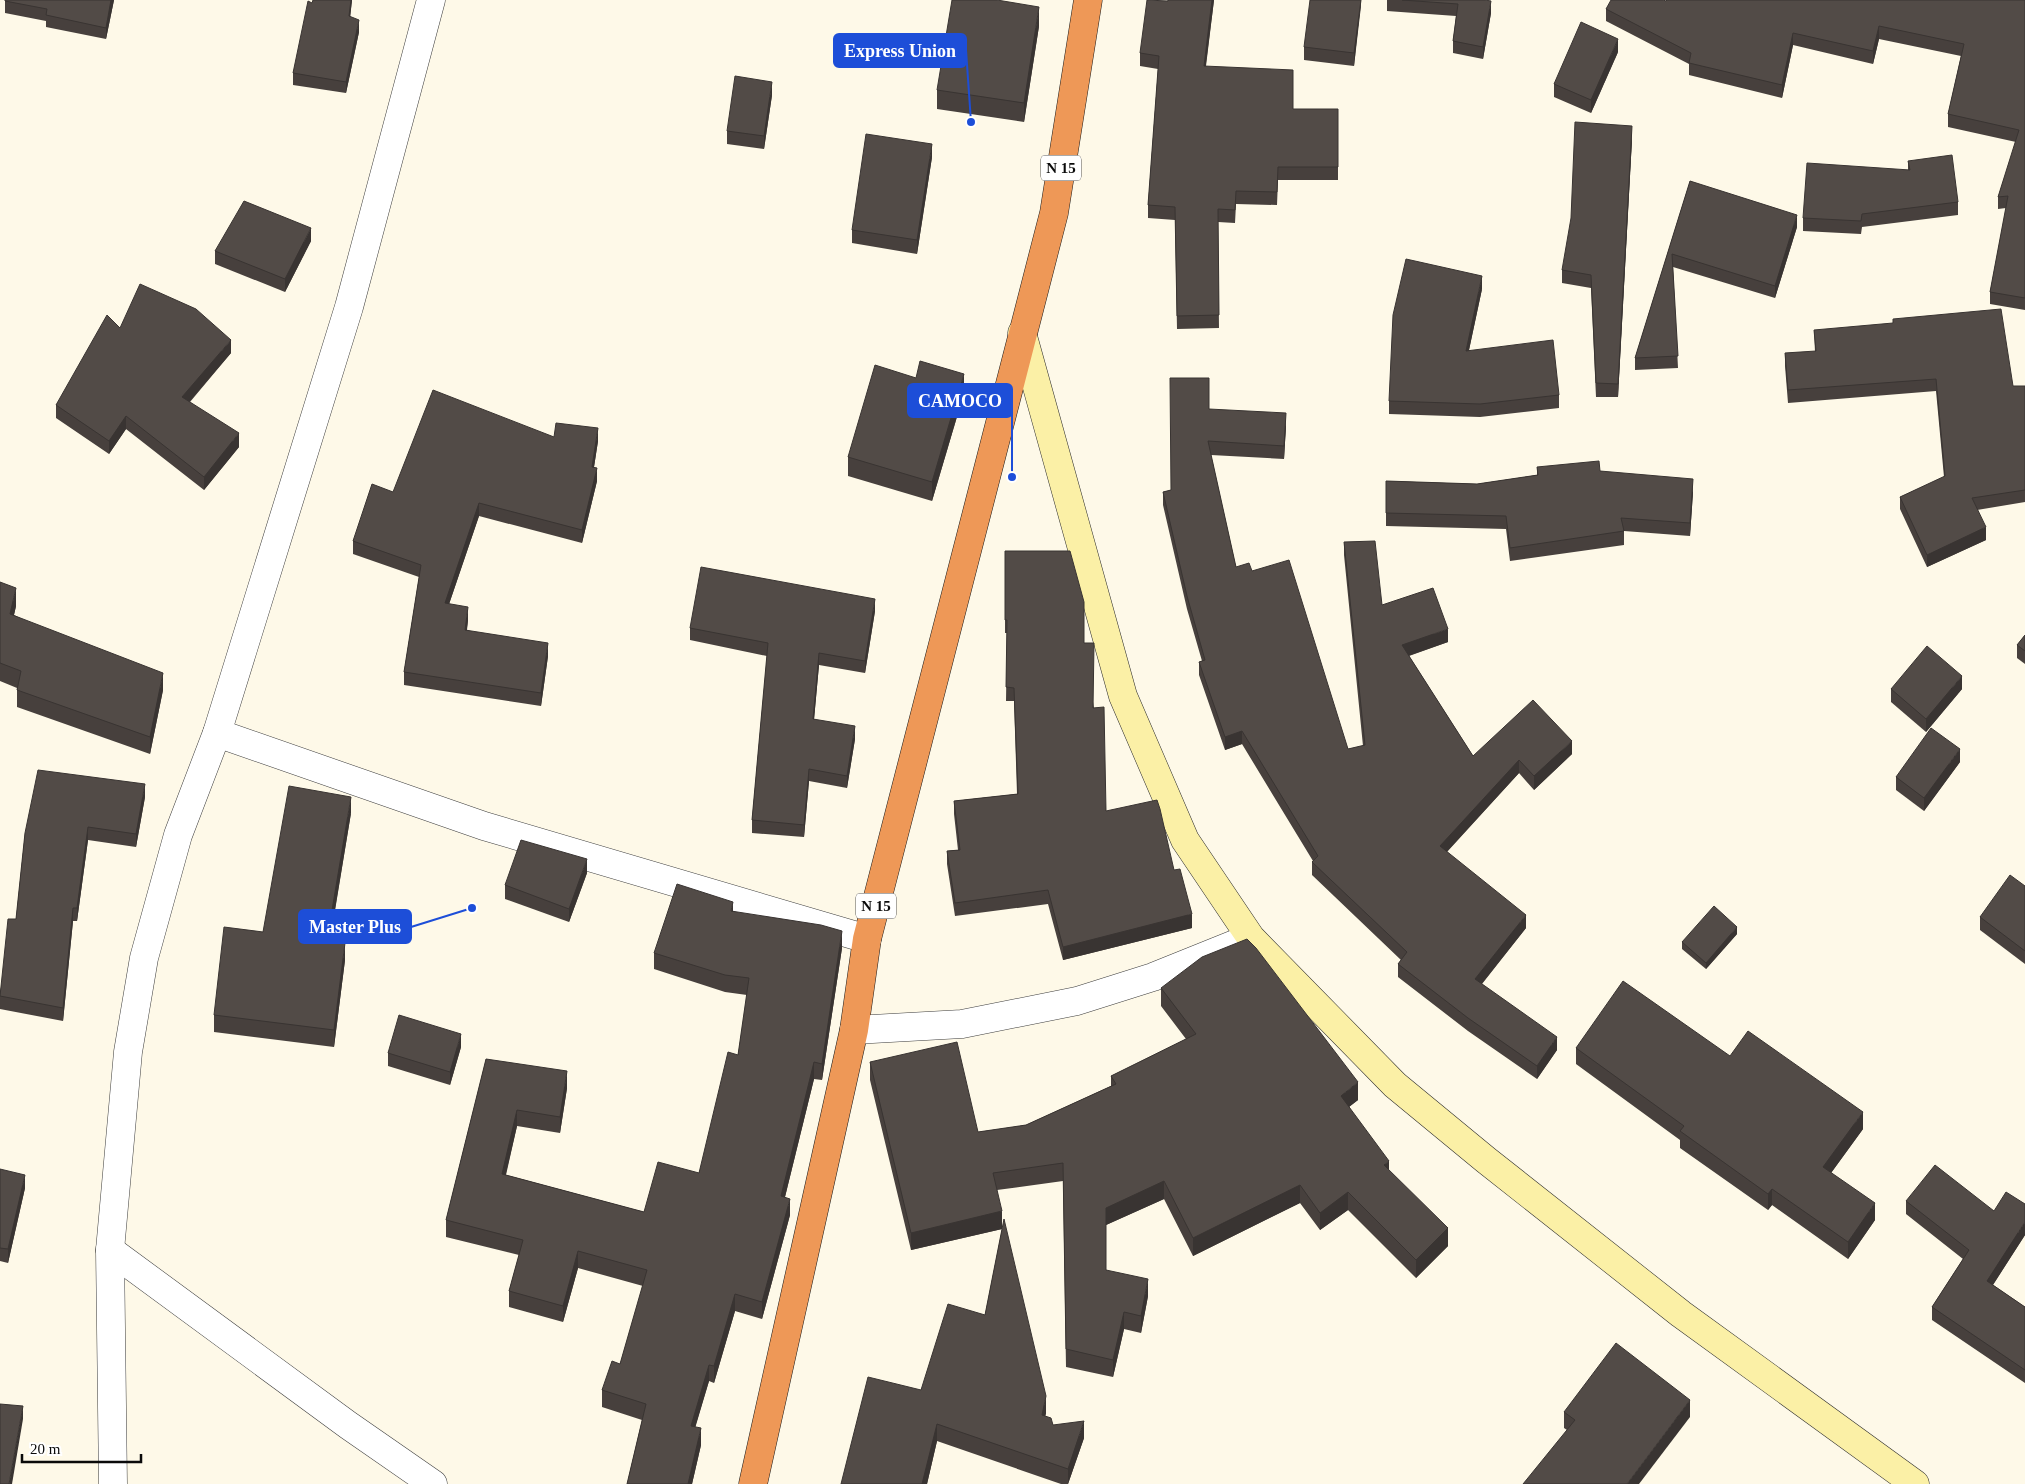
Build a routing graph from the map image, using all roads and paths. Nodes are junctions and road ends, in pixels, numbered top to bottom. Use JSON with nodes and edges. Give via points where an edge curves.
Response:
{"nodes":[{"id":1,"x":431,"y":0,"type":"edge"},
{"id":2,"x":1088,"y":0,"type":"edge"},
{"id":3,"x":1022,"y":333,"type":"junction"},
{"id":4,"x":217,"y":733,"type":"junction"},
{"id":5,"x":1250,"y":938,"type":"junction"},
{"id":6,"x":867,"y":939,"type":"junction"},
{"id":7,"x":854,"y":1030,"type":"junction"},
{"id":8,"x":110,"y":1250,"type":"junction"},
{"id":9,"x":113,"y":1484,"type":"edge"},
{"id":10,"x":433,"y":1484,"type":"edge"},
{"id":11,"x":753,"y":1484,"type":"edge"},
{"id":12,"x":1915,"y":1484,"type":"edge"}],
"edges":[{"from":1,"to":4,"type":"street","via":[[349,307]]},
{"from":2,"to":3,"type":"highway","number":"N 15","via":[[1054,213]]},
{"from":3,"to":5,"type":"main road","via":[[1123,696],[1185,840]]},
{"from":3,"to":6,"type":"highway","number":"N 15"},
{"from":4,"to":6,"type":"street","via":[[484,826]]},
{"from":4,"to":8,"type":"street","via":[[178,835],[144,958],[128,1052]]},
{"from":5,"to":7,"type":"street","via":[[1153,977],[1076,1001],[962,1024]]},
{"from":5,"to":12,"type":"main road","via":[[1396,1085],[1486,1160],[1681,1314]]},
{"from":6,"to":7,"type":"highway","number":"N 15"},
{"from":7,"to":11,"type":"highway","number":"N 15"},
{"from":8,"to":9,"type":"street"},
{"from":8,"to":10,"type":"street"}]}
